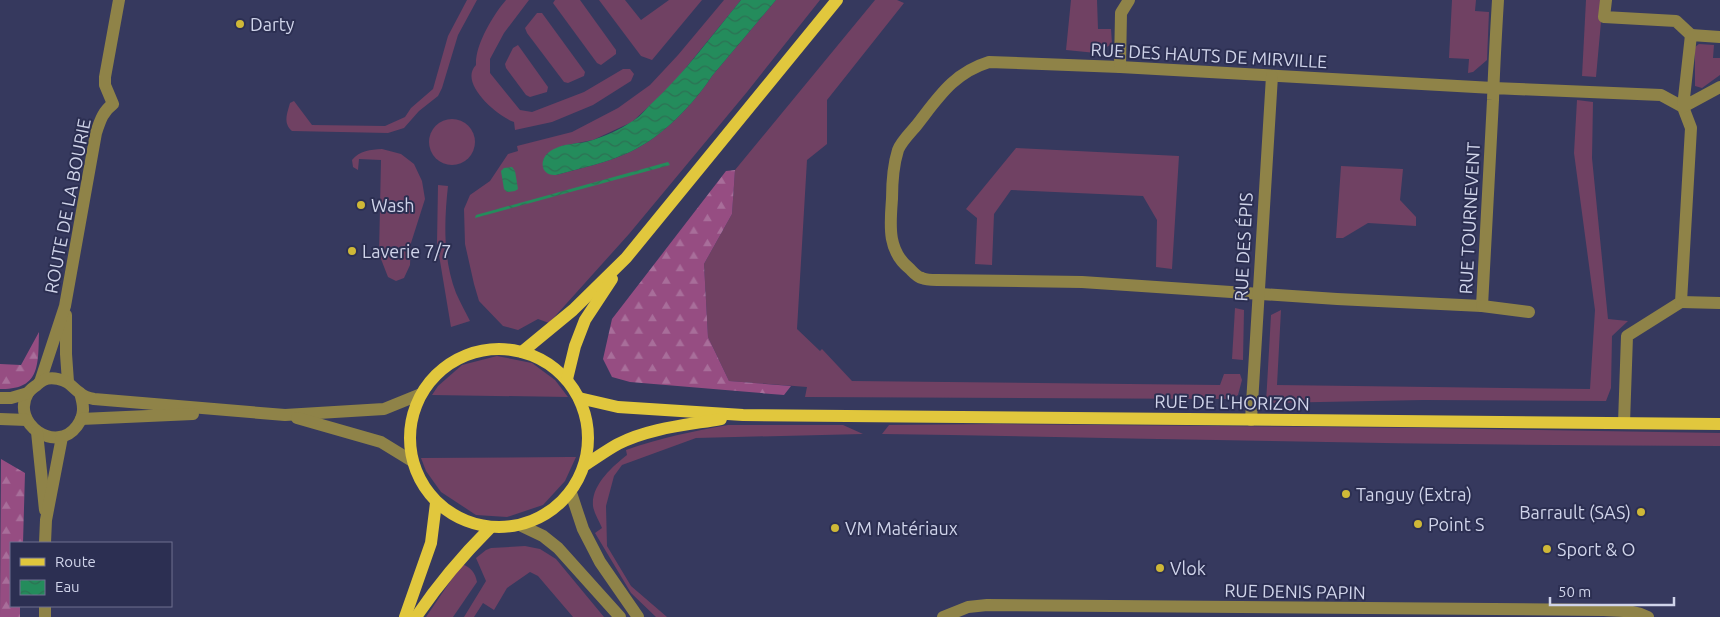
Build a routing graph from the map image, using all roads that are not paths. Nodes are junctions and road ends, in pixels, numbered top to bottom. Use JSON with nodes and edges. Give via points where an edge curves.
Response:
{"nodes":[{"id":1,"x":119,"y":0,"type":"edge"},
{"id":2,"x":837,"y":0,"type":"edge"},
{"id":3,"x":1129,"y":0,"type":"edge"},
{"id":4,"x":1498,"y":0,"type":"edge"},
{"id":5,"x":1606,"y":0,"type":"edge"},
{"id":6,"x":1691,"y":35,"type":"junction"},
{"id":7,"x":1720,"y":37,"type":"edge"},
{"id":8,"x":1120,"y":67,"type":"junction"},
{"id":9,"x":1272,"y":76,"type":"junction"},
{"id":10,"x":1720,"y":86,"type":"edge"},
{"id":11,"x":1493,"y":88,"type":"junction"},
{"id":12,"x":1683,"y":107,"type":"junction"},
{"id":13,"x":626,"y":258,"type":"junction"},
{"id":14,"x":1258,"y":294,"type":"junction"},
{"id":15,"x":1682,"y":302,"type":"junction"},
{"id":16,"x":1720,"y":303,"type":"edge"},
{"id":17,"x":66,"y":306,"type":"junction"},
{"id":18,"x":1482,"y":306,"type":"junction"},
{"id":19,"x":1529,"y":312,"type":"dead end"},
{"id":20,"x":522,"y":352,"type":"junction"},
{"id":21,"x":567,"y":379,"type":"junction"},
{"id":22,"x":40,"y":382,"type":"junction"},
{"id":23,"x":68,"y":382,"type":"junction"},
{"id":24,"x":28,"y":392,"type":"junction"},
{"id":25,"x":80,"y":393,"type":"junction"},
{"id":26,"x":421,"y":394,"type":"junction"},
{"id":27,"x":0,"y":398,"type":"edge"},
{"id":28,"x":579,"y":398,"type":"junction"},
{"id":29,"x":245,"y":412,"type":"junction"},
{"id":30,"x":285,"y":415,"type":"junction"},
{"id":31,"x":743,"y":415,"type":"junction"},
{"id":32,"x":0,"y":419,"type":"edge"},
{"id":33,"x":81,"y":419,"type":"junction"},
{"id":34,"x":27,"y":420,"type":"junction"},
{"id":35,"x":1251,"y":420,"type":"junction"},
{"id":36,"x":1624,"y":423,"type":"junction"},
{"id":37,"x":1720,"y":424,"type":"edge"},
{"id":38,"x":36,"y":432,"type":"junction"},
{"id":39,"x":62,"y":437,"type":"junction"},
{"id":40,"x":412,"y":462,"type":"junction"},
{"id":41,"x":585,"y":465,"type":"junction"},
{"id":42,"x":571,"y":492,"type":"junction"},
{"id":43,"x":436,"y":503,"type":"junction"},
{"id":44,"x":46,"y":520,"type":"junction"},
{"id":45,"x":522,"y":526,"type":"junction"},
{"id":46,"x":490,"y":528,"type":"junction"},
{"id":47,"x":45,"y":542,"type":"edge"},
{"id":48,"x":405,"y":617,"type":"edge"},
{"id":49,"x":416,"y":617,"type":"edge"},
{"id":50,"x":620,"y":617,"type":"edge"},
{"id":51,"x":638,"y":617,"type":"edge"},
{"id":52,"x":943,"y":617,"type":"edge"},
{"id":53,"x":1648,"y":617,"type":"edge"}],
"edges":[{"from":1,"to":17,"type":"street","name":"ROUTE DE LA BOURIE","via":[[105,76],[113,104],[102,116],[96,133]]},
{"from":2,"to":13,"type":"main road"},
{"from":3,"to":8,"type":"street","via":[[1121,13]]},
{"from":4,"to":11,"type":"street","name":"RUE TOURNEVENT"},
{"from":5,"to":6,"type":"street","via":[[1604,16],[1676,21]]},
{"from":6,"to":7,"type":"street"},
{"from":6,"to":12,"type":"street"},
{"from":8,"to":9,"type":"street","name":"RUE DES HAUTS DE MIRVILLE"},
{"from":8,"to":14,"type":"street","name":"RUE DES HAUTS DE MIRVILLE","via":[[989,62],[959,76],[899,148],[894,166],[890,232],[897,255],[921,278],[937,280],[1082,282]]},
{"from":9,"to":11,"type":"street","name":"RUE DES HAUTS DE MIRVILLE"},
{"from":9,"to":14,"type":"street","name":"RUE DES ÉPIS"},
{"from":10,"to":12,"type":"street"},
{"from":11,"to":12,"type":"street","name":"RUE DES HAUTS DE MIRVILLE","via":[[1661,95]]},
{"from":11,"to":18,"type":"street","name":"RUE TOURNEVENT"},
{"from":12,"to":15,"type":"street","via":[[1691,128]]},
{"from":13,"to":20,"type":"main road","via":[[573,310]]},
{"from":13,"to":21,"type":"main road","via":[[585,320]]},
{"from":14,"to":18,"type":"street","name":"RUE TOURNEVENT"},
{"from":14,"to":35,"type":"street","name":"RUE DES ÉPIS"},
{"from":15,"to":16,"type":"street"},
{"from":15,"to":36,"type":"street","via":[[1627,336]]},
{"from":17,"to":22,"type":"street"},
{"from":17,"to":23,"type":"street"},
{"from":18,"to":19,"type":"street"},
{"from":20,"to":21,"type":"main road","via":[[548,364]]},
{"from":20,"to":26,"type":"main road","via":[[486,350],[458,358],[441,369]]},
{"from":21,"to":28,"type":"main road"},
{"from":22,"to":23,"type":"street","via":[[56,378]]},
{"from":22,"to":24,"type":"street"},
{"from":23,"to":25,"type":"street"},
{"from":24,"to":27,"type":"street"},
{"from":24,"to":34,"type":"street","via":[[24,406]]},
{"from":25,"to":29,"type":"street","via":[[94,399]]},
{"from":25,"to":33,"type":"street","via":[[84,411]]},
{"from":26,"to":30,"type":"street","via":[[384,409]]},
{"from":26,"to":40,"type":"main road","via":[[410,424]]},
{"from":28,"to":31,"type":"main road","via":[[618,407]]},
{"from":28,"to":41,"type":"main road","via":[[588,432]]},
{"from":29,"to":30,"type":"street"},
{"from":29,"to":33,"type":"street"},
{"from":30,"to":40,"type":"street","via":[[381,442]]},
{"from":31,"to":35,"type":"main road","name":"RUE DE L'HORIZON"},
{"from":31,"to":41,"type":"main road","via":[[652,431],[618,444]]},
{"from":32,"to":34,"type":"street"},
{"from":33,"to":39,"type":"street"},
{"from":34,"to":38,"type":"street"},
{"from":35,"to":36,"type":"main road","name":"RUE DE L'HORIZON"},
{"from":36,"to":37,"type":"main road","name":"RUE DE L'HORIZON"},
{"from":38,"to":39,"type":"street","via":[[53,438]]},
{"from":38,"to":44,"type":"street"},
{"from":39,"to":44,"type":"street"},
{"from":40,"to":43,"type":"main road"},
{"from":41,"to":42,"type":"main road"},
{"from":42,"to":45,"type":"main road","via":[[549,514]]},
{"from":42,"to":51,"type":"street","via":[[583,529],[600,562]]},
{"from":43,"to":46,"type":"main road","via":[[464,522]]},
{"from":43,"to":48,"type":"main road","via":[[431,543]]},
{"from":44,"to":47,"type":"street"},
{"from":45,"to":46,"type":"main road"},
{"from":45,"to":50,"type":"street","via":[[544,536],[558,548]]},
{"from":46,"to":49,"type":"main road","via":[[443,578]]},
{"from":52,"to":53,"type":"street","name":"RUE DENIS PAPIN","via":[[968,607],[987,605],[1604,610],[1640,612]]}]}
